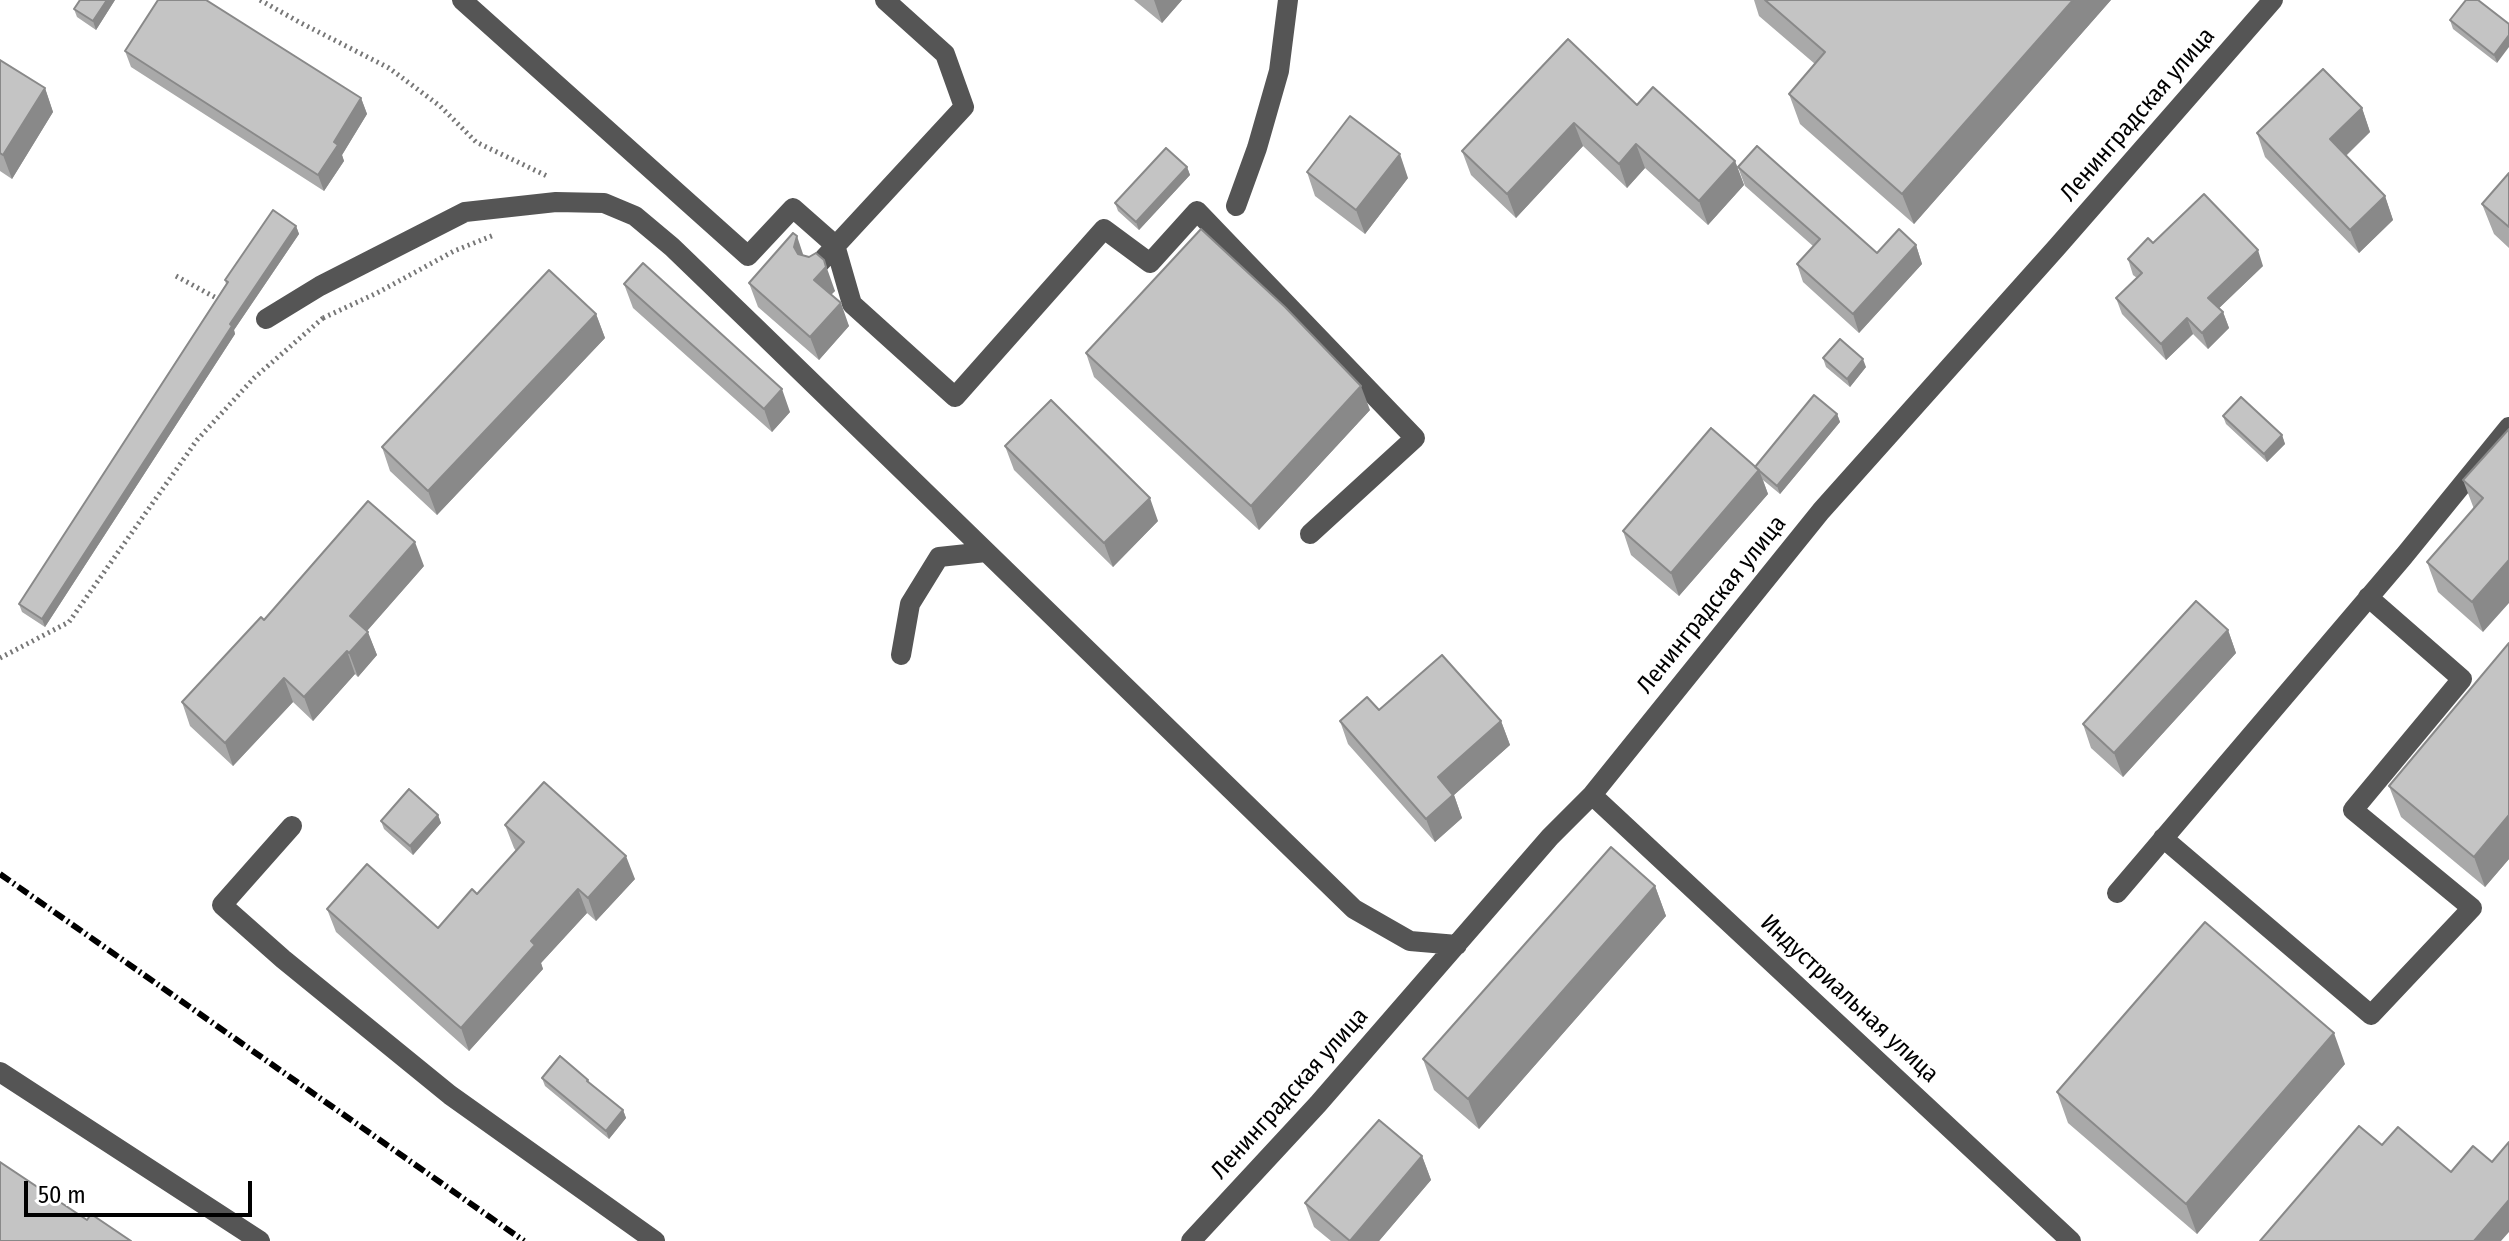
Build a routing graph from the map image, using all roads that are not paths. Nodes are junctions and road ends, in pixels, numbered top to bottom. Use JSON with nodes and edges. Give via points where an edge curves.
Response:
{"nodes":[{"id":1,"x":462,"y":0,"type":"edge"},
{"id":2,"x":885,"y":0,"type":"edge"},
{"id":3,"x":1288,"y":0,"type":"edge"},
{"id":4,"x":2273,"y":0,"type":"edge"},
{"id":5,"x":1236,"y":206,"type":"dead end"},
{"id":6,"x":835,"y":245,"type":"junction"},
{"id":7,"x":815,"y":268,"type":"edge"},
{"id":8,"x":266,"y":319,"type":"dead end"},
{"id":9,"x":2509,"y":427,"type":"edge"},
{"id":10,"x":1310,"y":534,"type":"dead end"},
{"id":11,"x":986,"y":552,"type":"junction"},
{"id":12,"x":2368,"y":597,"type":"junction"},
{"id":13,"x":901,"y":655,"type":"dead end"},
{"id":14,"x":1592,"y":795,"type":"junction"},
{"id":15,"x":292,"y":826,"type":"dead end"},
{"id":16,"x":2163,"y":838,"type":"junction"},
{"id":17,"x":2117,"y":893,"type":"dead end"},
{"id":18,"x":1457,"y":945,"type":"junction"},
{"id":19,"x":0,"y":1072,"type":"edge"},
{"id":20,"x":260,"y":1241,"type":"edge"},
{"id":21,"x":655,"y":1241,"type":"edge"},
{"id":22,"x":1191,"y":1241,"type":"edge"},
{"id":23,"x":2071,"y":1241,"type":"edge"}],
"edges":[{"from":1,"to":6,"type":"street","via":[[748,256],[793,208]]},
{"from":2,"to":6,"type":"street","via":[[945,54],[964,107]]},
{"from":3,"to":5,"type":"street","via":[[1279,71]]},
{"from":4,"to":14,"type":"street","name":"Ленинградская улица","via":[[1821,511]]},
{"from":6,"to":7,"type":"street"},
{"from":6,"to":10,"type":"street","via":[[852,304],[955,397],[1104,229],[1150,263],[1197,211],[1415,438]]},
{"from":8,"to":11,"type":"street","via":[[465,212],[556,202],[604,203],[635,216],[762,322]]},
{"from":9,"to":12,"type":"street"},
{"from":11,"to":13,"type":"street","via":[[939,557],[910,604]]},
{"from":11,"to":18,"type":"street","via":[[1354,909],[1410,941]]},
{"from":12,"to":16,"type":"street"},
{"from":12,"to":16,"type":"street","via":[[2462,679],[2353,810],[2472,908],[2371,1015]]},
{"from":14,"to":18,"type":"street","name":"Ленинградская улица"},
{"from":14,"to":23,"type":"street","name":"Индустриальная улица"},
{"from":15,"to":21,"type":"street","via":[[222,905],[450,1095]]},
{"from":16,"to":17,"type":"street"},
{"from":18,"to":22,"type":"street","name":"Ленинградская улица"},
{"from":19,"to":20,"type":"street"}]}
